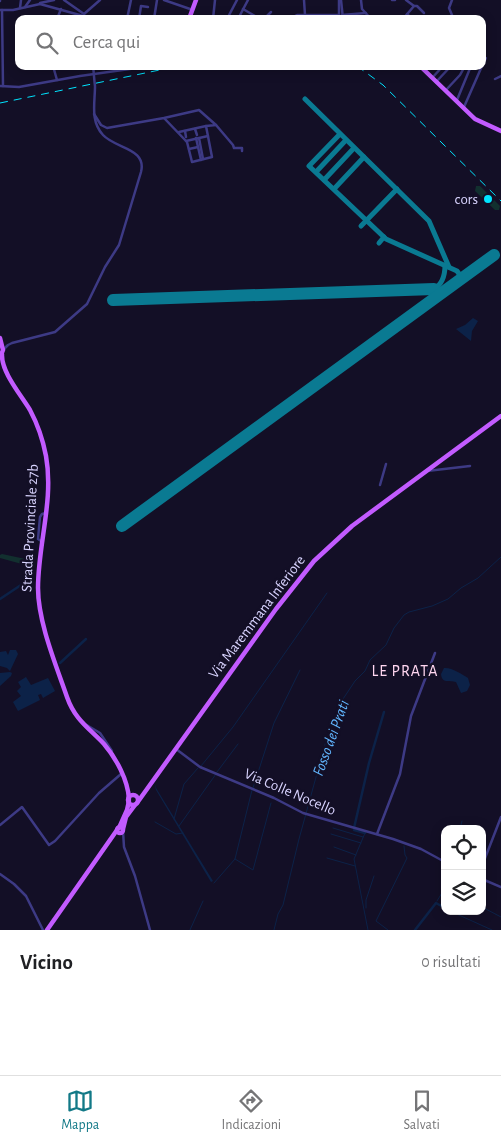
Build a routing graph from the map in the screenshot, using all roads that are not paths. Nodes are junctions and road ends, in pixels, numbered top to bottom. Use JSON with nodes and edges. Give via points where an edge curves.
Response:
{"nodes":[{"id":1,"x":21,"y":0,"type":"edge"},
{"id":2,"x":30,"y":0,"type":"edge"},
{"id":3,"x":54,"y":0,"type":"edge"},
{"id":4,"x":64,"y":0,"type":"edge"},
{"id":5,"x":100,"y":0,"type":"edge"},
{"id":6,"x":131,"y":0,"type":"edge"},
{"id":7,"x":157,"y":0,"type":"edge"},
{"id":8,"x":164,"y":0,"type":"edge"},
{"id":9,"x":196,"y":0,"type":"edge"},
{"id":10,"x":215,"y":0,"type":"edge"},
{"id":11,"x":237,"y":0,"type":"edge"},
{"id":12,"x":248,"y":0,"type":"edge"},
{"id":13,"x":304,"y":0,"type":"edge"},
{"id":14,"x":340,"y":0,"type":"edge"},
{"id":15,"x":361,"y":0,"type":"edge"},
{"id":16,"x":406,"y":0,"type":"edge"},
{"id":17,"x":452,"y":0,"type":"edge"},
{"id":18,"x":38,"y":4,"type":"junction"},
{"id":19,"x":414,"y":6,"type":"junction"},
{"id":20,"x":148,"y":7,"type":"dead end"},
{"id":21,"x":20,"y":8,"type":"junction"},
{"id":22,"x":25,"y":8,"type":"junction"},
{"id":23,"x":60,"y":9,"type":"junction"},
{"id":24,"x":244,"y":9,"type":"junction"},
{"id":25,"x":1,"y":10,"type":"edge"},
{"id":26,"x":193,"y":10,"type":"junction"},
{"id":27,"x":271,"y":12,"type":"dead end"},
{"id":28,"x":366,"y":13,"type":"joint"},
{"id":29,"x":424,"y":13,"type":"dead end"},
{"id":30,"x":407,"y":14,"type":"edge"},
{"id":31,"x":58,"y":15,"type":"edge"},
{"id":32,"x":82,"y":15,"type":"edge"},
{"id":33,"x":85,"y":15,"type":"edge"},
{"id":34,"x":87,"y":15,"type":"edge"},
{"id":35,"x":128,"y":15,"type":"edge"},
{"id":36,"x":140,"y":15,"type":"edge"},
{"id":37,"x":155,"y":15,"type":"edge"},
{"id":38,"x":191,"y":15,"type":"edge"},
{"id":39,"x":213,"y":15,"type":"edge"},
{"id":40,"x":229,"y":15,"type":"edge"},
{"id":41,"x":240,"y":15,"type":"edge"},
{"id":42,"x":254,"y":15,"type":"edge"},
{"id":43,"x":268,"y":15,"type":"edge"},
{"id":44,"x":305,"y":15,"type":"edge"},
{"id":45,"x":341,"y":15,"type":"edge"},
{"id":46,"x":354,"y":15,"type":"edge"},
{"id":47,"x":452,"y":15,"type":"dead end"},
{"id":48,"x":1,"y":29,"type":"edge"},
{"id":49,"x":54,"y":70,"type":"edge"},
{"id":50,"x":94,"y":70,"type":"edge"},
{"id":51,"x":115,"y":70,"type":"edge"},
{"id":52,"x":424,"y":70,"type":"edge"},
{"id":53,"x":439,"y":70,"type":"edge"},
{"id":54,"x":447,"y":70,"type":"edge"},
{"id":55,"x":463,"y":70,"type":"edge"},
{"id":56,"x":469,"y":70,"type":"edge"},
{"id":57,"x":480,"y":70,"type":"edge"},
{"id":58,"x":94,"y":74,"type":"junction"},
{"id":59,"x":501,"y":76,"type":"edge"},
{"id":60,"x":432,"y":78,"type":"junction"},
{"id":61,"x":495,"y":79,"type":"dead end"},
{"id":62,"x":57,"y":80,"type":"junction"},
{"id":63,"x":436,"y":82,"type":"junction"},
{"id":64,"x":1,"y":86,"type":"edge"},
{"id":65,"x":445,"y":91,"type":"junction"},
{"id":66,"x":456,"y":101,"type":"junction"},
{"id":67,"x":464,"y":108,"type":"junction"},
{"id":68,"x":94,"y":113,"type":"junction"},
{"id":69,"x":163,"y":118,"type":"junction"},
{"id":70,"x":216,"y":125,"type":"junction"},
{"id":71,"x":500,"y":125,"type":"edge"},
{"id":72,"x":206,"y":126,"type":"junction"},
{"id":73,"x":195,"y":129,"type":"junction"},
{"id":74,"x":496,"y":129,"type":"junction"},
{"id":75,"x":185,"y":131,"type":"junction"},
{"id":76,"x":501,"y":131,"type":"edge"},
{"id":77,"x":179,"y":132,"type":"junction"},
{"id":78,"x":208,"y":136,"type":"junction"},
{"id":79,"x":197,"y":137,"type":"junction"},
{"id":80,"x":186,"y":139,"type":"junction"},
{"id":81,"x":198,"y":147,"type":"junction"},
{"id":82,"x":189,"y":149,"type":"junction"},
{"id":83,"x":242,"y":151,"type":"dead end"},
{"id":84,"x":202,"y":159,"type":"junction"},
{"id":85,"x":0,"y":338,"type":"edge"},
{"id":86,"x":12,"y":343,"type":"junction"},
{"id":87,"x":2,"y":353,"type":"edge"},
{"id":88,"x":0,"y":363,"type":"edge"},
{"id":89,"x":6,"y":370,"type":"junction"},
{"id":90,"x":501,"y":416,"type":"edge"},
{"id":91,"x":386,"y":464,"type":"dead end"},
{"id":92,"x":470,"y":466,"type":"dead end"},
{"id":93,"x":426,"y":471,"type":"junction"},
{"id":94,"x":380,"y":485,"type":"dead end"},
{"id":95,"x":435,"y":653,"type":"dead end"},
{"id":96,"x":78,"y":719,"type":"junction"},
{"id":97,"x":96,"y":729,"type":"junction"},
{"id":98,"x":92,"y":734,"type":"junction"},
{"id":99,"x":180,"y":743,"type":"junction"},
{"id":100,"x":176,"y":749,"type":"junction"},
{"id":101,"x":172,"y":755,"type":"junction"},
{"id":102,"x":183,"y":755,"type":"junction"},
{"id":103,"x":116,"y":763,"type":"junction"},
{"id":104,"x":121,"y":774,"type":"junction"},
{"id":105,"x":153,"y":781,"type":"junction"},
{"id":106,"x":131,"y":798,"type":"junction"},
{"id":107,"x":136,"y":804,"type":"junction"},
{"id":108,"x":501,"y":817,"type":"edge"},
{"id":109,"x":0,"y":825,"type":"edge"},
{"id":110,"x":119,"y":831,"type":"junction"},
{"id":111,"x":377,"y":834,"type":"junction"},
{"id":112,"x":486,"y":856,"type":"edge"},
{"id":113,"x":441,"y":860,"type":"edge"},
{"id":114,"x":0,"y":874,"type":"edge"},
{"id":115,"x":486,"y":881,"type":"edge"},
{"id":116,"x":501,"y":887,"type":"edge"},
{"id":117,"x":43,"y":930,"type":"edge"},
{"id":118,"x":47,"y":930,"type":"edge"},
{"id":119,"x":150,"y":930,"type":"edge"}],
"edges":[{"from":1,"to":21,"type":"street"},
{"from":2,"to":22,"type":"street"},
{"from":3,"to":18,"type":"street"},
{"from":4,"to":33,"type":"street"},
{"from":5,"to":34,"type":"street"},
{"from":6,"to":35,"type":"street"},
{"from":7,"to":37,"type":"street"},
{"from":8,"to":26,"type":"street"},
{"from":9,"to":26,"type":"main road"},
{"from":10,"to":39,"type":"street"},
{"from":11,"to":40,"type":"street"},
{"from":12,"to":24,"type":"street"},
{"from":13,"to":44,"type":"street"},
{"from":14,"to":45,"type":"street"},
{"from":15,"to":28,"type":"street"},
{"from":16,"to":19,"type":"street"},
{"from":17,"to":47,"type":"street","via":[[449,8]]},
{"from":18,"to":22,"type":"street"},
{"from":18,"to":23,"type":"street"},
{"from":19,"to":29,"type":"street"},
{"from":19,"to":30,"type":"street"},
{"from":20,"to":36,"type":"street","via":[[141,6]]},
{"from":21,"to":22,"type":"street"},
{"from":21,"to":25,"type":"street"},
{"from":23,"to":31,"type":"street"},
{"from":23,"to":32,"type":"street"},
{"from":24,"to":41,"type":"street"},
{"from":24,"to":42,"type":"street"},
{"from":25,"to":48,"type":"street"},
{"from":26,"to":38,"type":"main road"},
{"from":27,"to":43,"type":"street"},
{"from":28,"to":46,"type":"street"},
{"from":48,"to":64,"type":"street"},
{"from":49,"to":62,"type":"street"},
{"from":50,"to":58,"type":"street"},
{"from":51,"to":58,"type":"street"},
{"from":52,"to":60,"type":"main road"},
{"from":53,"to":60,"type":"street"},
{"from":54,"to":63,"type":"street"},
{"from":55,"to":65,"type":"street"},
{"from":56,"to":66,"type":"street"},
{"from":57,"to":67,"type":"street"},
{"from":58,"to":62,"type":"street"},
{"from":58,"to":68,"type":"street"},
{"from":59,"to":61,"type":"street"},
{"from":60,"to":63,"type":"main road"},
{"from":62,"to":64,"type":"street","via":[[19,87]]},
{"from":63,"to":65,"type":"main road"},
{"from":65,"to":66,"type":"main road"},
{"from":66,"to":67,"type":"main road"},
{"from":67,"to":74,"type":"main road","via":[[478,121]]},
{"from":68,"to":69,"type":"street","via":[[101,126],[106,128]]},
{"from":68,"to":86,"type":"street","via":[[103,135],[138,154],[142,163],[120,241],[89,301],[80,311],[55,332]]},
{"from":69,"to":70,"type":"street","via":[[199,110]]},
{"from":69,"to":77,"type":"street"},
{"from":70,"to":72,"type":"street"},
{"from":70,"to":83,"type":"street","via":[[234,148],[242,148]]},
{"from":71,"to":74,"type":"street"},
{"from":72,"to":73,"type":"street"},
{"from":72,"to":78,"type":"street"},
{"from":73,"to":75,"type":"street"},
{"from":73,"to":79,"type":"street"},
{"from":74,"to":76,"type":"main road"},
{"from":75,"to":77,"type":"street"},
{"from":75,"to":80,"type":"street"},
{"from":77,"to":80,"type":"street"},
{"from":78,"to":79,"type":"street"},
{"from":78,"to":84,"type":"street","via":[[212,157]]},
{"from":79,"to":80,"type":"street"},
{"from":79,"to":81,"type":"street"},
{"from":79,"to":84,"type":"street"},
{"from":80,"to":82,"type":"street"},
{"from":81,"to":82,"type":"street"},
{"from":81,"to":84,"type":"street"},
{"from":82,"to":84,"type":"street","via":[[192,162]]},
{"from":85,"to":86,"type":"street"},
{"from":85,"to":87,"type":"main road"},
{"from":86,"to":87,"type":"street"},
{"from":87,"to":89,"type":"main road"},
{"from":88,"to":89,"type":"main road"},
{"from":89,"to":96,"type":"main road","name":"Strada Provinciale 27b","via":[[30,411],[42,439],[48,467],[38,587],[41,614],[68,700]]},
{"from":90,"to":93,"type":"main road","name":"Via Maremmana Inferiore"},
{"from":91,"to":94,"type":"street"},
{"from":92,"to":93,"type":"street"},
{"from":93,"to":99,"type":"main road","name":"Via Maremmana Inferiore","via":[[347,530],[310,566]]},
{"from":95,"to":111,"type":"street","via":[[411,716],[399,776]]},
{"from":96,"to":97,"type":"street"},
{"from":96,"to":98,"type":"main road"},
{"from":97,"to":98,"type":"street"},
{"from":97,"to":103,"type":"street","via":[[107,742]]},
{"from":98,"to":103,"type":"main road"},
{"from":99,"to":100,"type":"main road","name":"Via Maremmana Inferiore"},
{"from":99,"to":102,"type":"street"},
{"from":100,"to":101,"type":"main road","name":"Via Maremmana Inferiore"},
{"from":100,"to":102,"type":"street","name":"Via Colle Nocello"},
{"from":101,"to":102,"type":"street"},
{"from":101,"to":105,"type":"main road","name":"Via Maremmana Inferiore"},
{"from":102,"to":111,"type":"street","name":"Via Colle Nocello","via":[[304,814]]},
{"from":103,"to":104,"type":"main road"},
{"from":104,"to":106,"type":"main road"},
{"from":104,"to":109,"type":"street","via":[[49,845],[22,807]]},
{"from":105,"to":106,"type":"main road","name":"Via Maremmana Inferiore"},
{"from":105,"to":107,"type":"main road","name":"Via Maremmana Inferiore"},
{"from":106,"to":107,"type":"main road","via":[[132,804]]},
{"from":106,"to":107,"type":"main road","via":[[138,798]]},
{"from":106,"to":110,"type":"main road"},
{"from":107,"to":110,"type":"main road","name":"Via Maremmana Inferiore"},
{"from":108,"to":112,"type":"street"},
{"from":110,"to":118,"type":"main road"},
{"from":110,"to":119,"type":"street"},
{"from":111,"to":113,"type":"street","name":"Via Colle Nocello"},
{"from":114,"to":117,"type":"street","via":[[26,896]]},
{"from":115,"to":116,"type":"street"}]}
